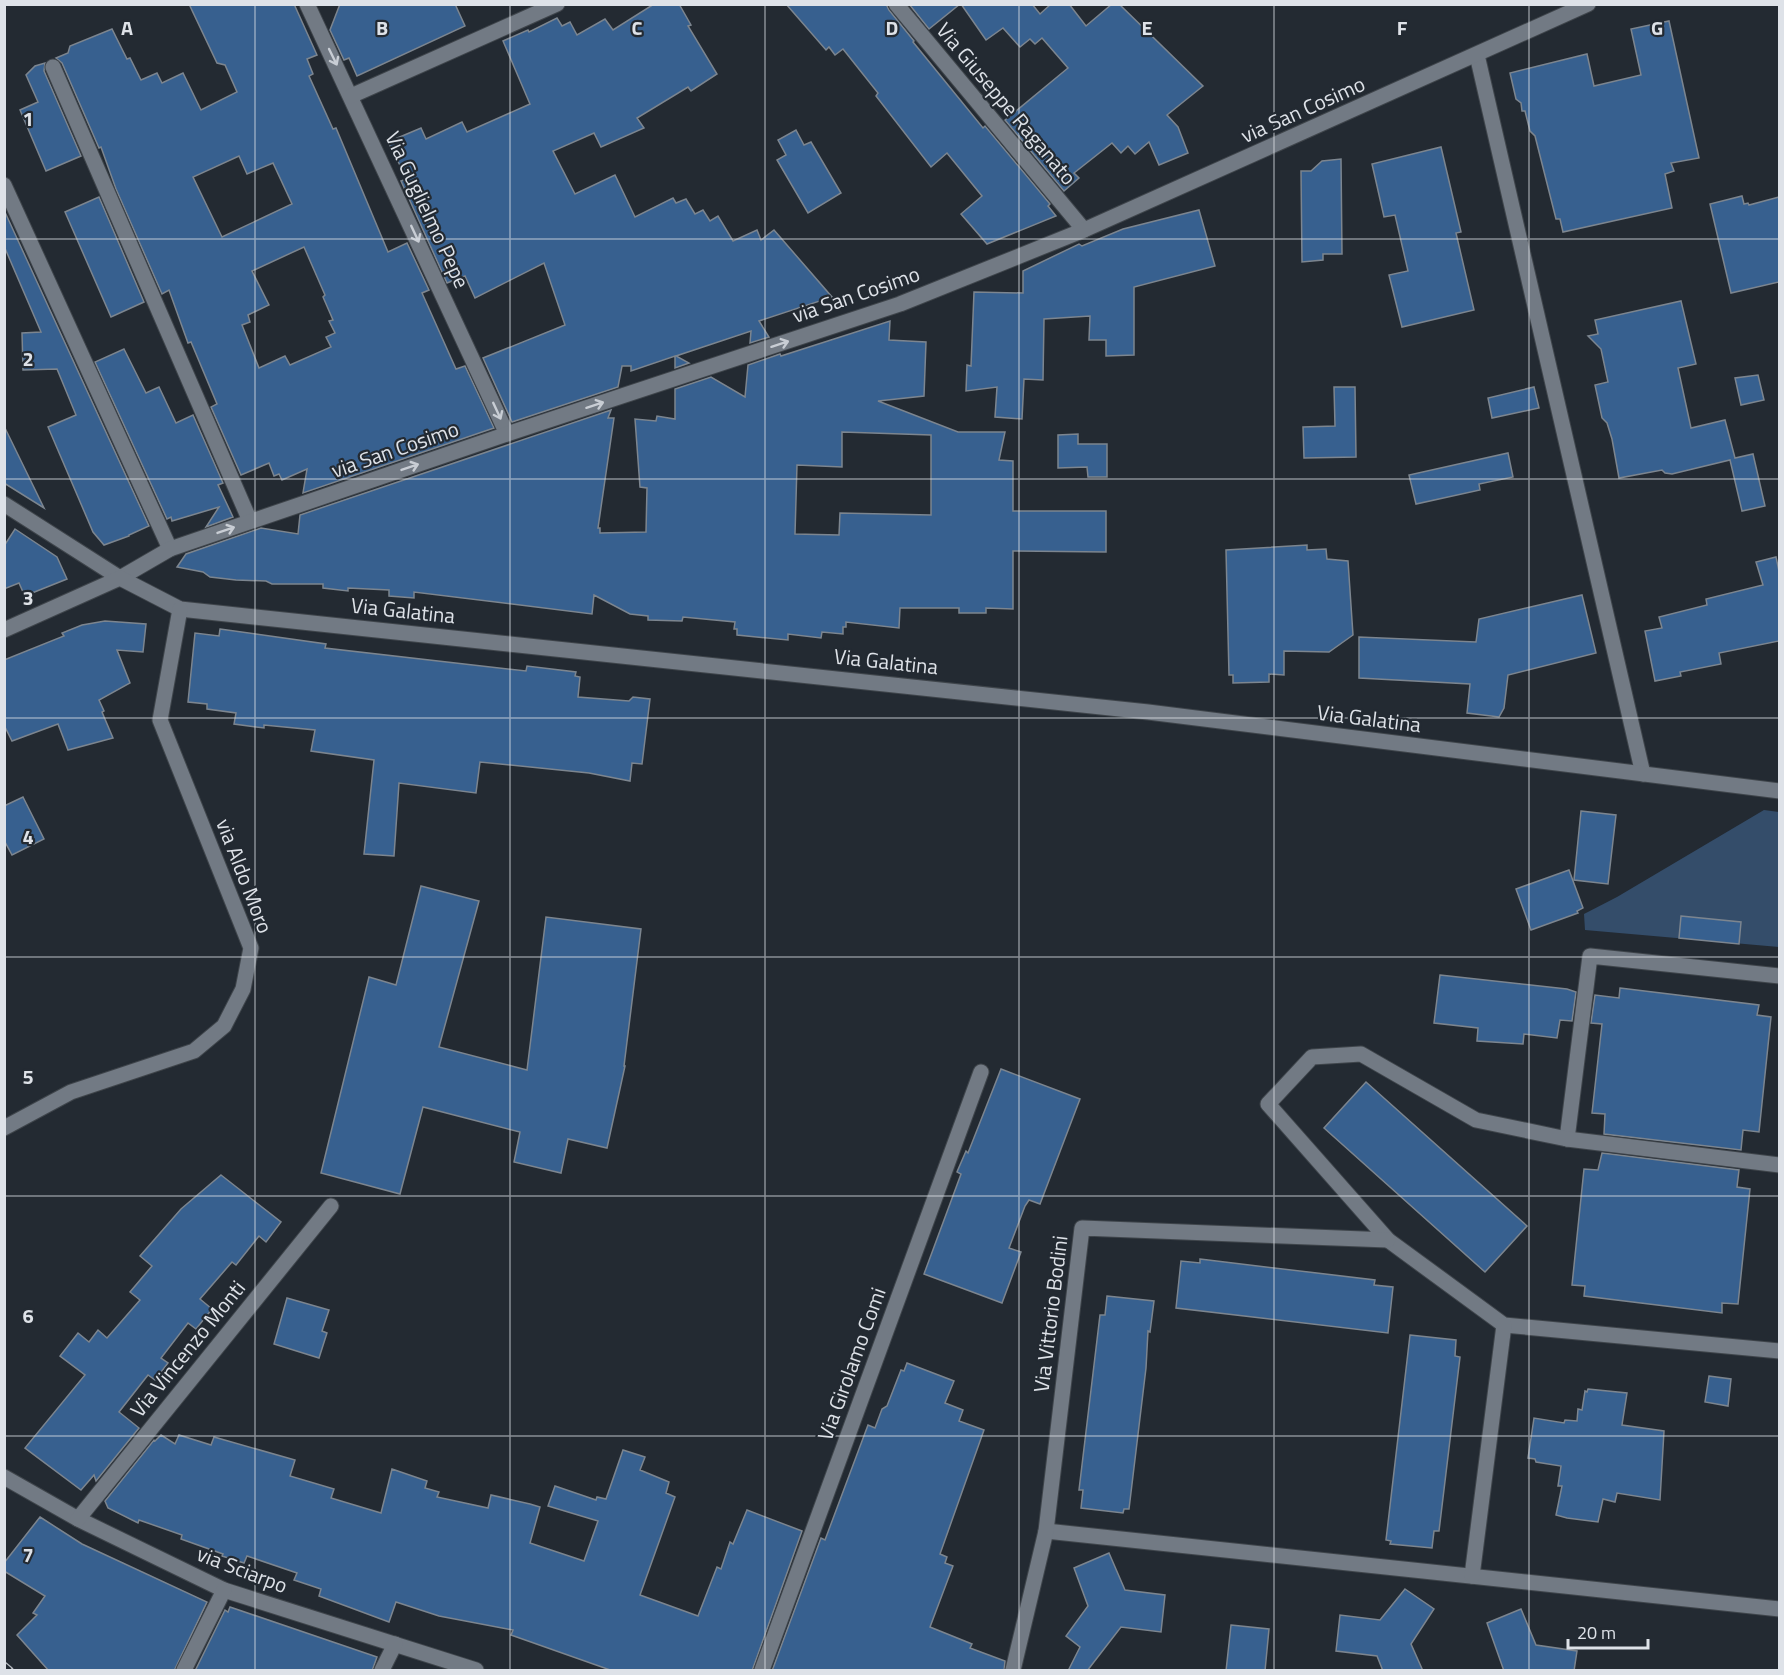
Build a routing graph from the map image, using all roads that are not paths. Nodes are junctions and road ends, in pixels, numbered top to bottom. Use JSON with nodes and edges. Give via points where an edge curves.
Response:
{"nodes":[{"id":1,"x":307,"y":4,"type":"edge"},
{"id":2,"x":557,"y":4,"type":"edge"},
{"id":3,"x":896,"y":4,"type":"edge"},
{"id":4,"x":1588,"y":4,"type":"edge"},
{"id":5,"x":1476,"y":55,"type":"junction"},
{"id":6,"x":53,"y":67,"type":"dead end"},
{"id":7,"x":351,"y":96,"type":"junction"},
{"id":8,"x":4,"y":185,"type":"edge"},
{"id":9,"x":1084,"y":230,"type":"junction"},
{"id":10,"x":507,"y":434,"type":"junction"},
{"id":11,"x":4,"y":504,"type":"edge"},
{"id":12,"x":249,"y":522,"type":"junction"},
{"id":13,"x":170,"y":549,"type":"junction"},
{"id":14,"x":120,"y":578,"type":"junction"},
{"id":15,"x":180,"y":609,"type":"junction"},
{"id":16,"x":4,"y":630,"type":"edge"},
{"id":17,"x":1643,"y":774,"type":"junction"},
{"id":18,"x":1779,"y":791,"type":"edge"},
{"id":19,"x":1779,"y":976,"type":"edge"},
{"id":20,"x":981,"y":1072,"type":"dead end"},
{"id":21,"x":4,"y":1128,"type":"edge"},
{"id":22,"x":1567,"y":1139,"type":"junction"},
{"id":23,"x":1779,"y":1165,"type":"edge"},
{"id":24,"x":331,"y":1206,"type":"dead end"},
{"id":25,"x":1388,"y":1240,"type":"junction"},
{"id":26,"x":1504,"y":1325,"type":"junction"},
{"id":27,"x":1779,"y":1351,"type":"edge"},
{"id":28,"x":4,"y":1477,"type":"edge"},
{"id":29,"x":78,"y":1519,"type":"junction"},
{"id":30,"x":1046,"y":1531,"type":"junction"},
{"id":31,"x":1473,"y":1576,"type":"junction"},
{"id":32,"x":224,"y":1590,"type":"junction"},
{"id":33,"x":1779,"y":1609,"type":"edge"},
{"id":34,"x":395,"y":1644,"type":"junction"},
{"id":35,"x":184,"y":1671,"type":"edge"},
{"id":36,"x":382,"y":1671,"type":"edge"},
{"id":37,"x":476,"y":1671,"type":"edge"},
{"id":38,"x":762,"y":1671,"type":"edge"},
{"id":39,"x":1013,"y":1671,"type":"edge"}],
"edges":[{"from":1,"to":7,"type":"street","name":"Via Guglielmo Pepe","one_way":true},
{"from":2,"to":7,"type":"street"},
{"from":3,"to":9,"type":"street","name":"Via Giuseppe Raganato"},
{"from":4,"to":5,"type":"street","name":"via San Cosimo"},
{"from":5,"to":9,"type":"street","name":"via San Cosimo"},
{"from":5,"to":17,"type":"street"},
{"from":6,"to":12,"type":"street"},
{"from":7,"to":10,"type":"street","name":"Via Guglielmo Pepe","one_way":true},
{"from":8,"to":13,"type":"street"},
{"from":10,"to":9,"type":"street","name":"via San Cosimo","one_way":true,"via":[[900,304]]},
{"from":12,"to":10,"type":"street","name":"via San Cosimo","one_way":true},
{"from":11,"to":14,"type":"street","name":"Via Galatina"},
{"from":13,"to":12,"type":"street","name":"via San Cosimo","one_way":true},
{"from":13,"to":14,"type":"street","name":"via San Cosimo"},
{"from":14,"to":15,"type":"street","name":"Via Galatina"},
{"from":14,"to":16,"type":"street"},
{"from":15,"to":17,"type":"street","name":"Via Galatina","via":[[1148,712]]},
{"from":15,"to":21,"type":"street","name":"via Aldo Moro","via":[[160,720],[251,948],[243,989],[224,1026],[194,1051],[71,1092]]},
{"from":17,"to":18,"type":"street","name":"Via Galatina"},
{"from":19,"to":22,"type":"street","via":[[1590,956]]},
{"from":20,"to":38,"type":"street","name":"Via Girolamo Comi"},
{"from":22,"to":23,"type":"street"},
{"from":22,"to":25,"type":"street","via":[[1476,1120],[1361,1054],[1312,1058],[1268,1104]]},
{"from":24,"to":29,"type":"street","name":"Via Vincenzo Monti"},
{"from":25,"to":26,"type":"street"},
{"from":25,"to":30,"type":"street","name":"Via Vittorio Bodini","via":[[1082,1228]]},
{"from":26,"to":27,"type":"street"},
{"from":26,"to":31,"type":"street"},
{"from":28,"to":29,"type":"street","name":"via Sciarpo"},
{"from":29,"to":32,"type":"street","name":"via Sciarpo"},
{"from":30,"to":31,"type":"street"},
{"from":30,"to":39,"type":"street","name":"Via Vittorio Bodini"},
{"from":31,"to":33,"type":"street"},
{"from":32,"to":34,"type":"street","name":"via Sciarpo"},
{"from":32,"to":35,"type":"street"},
{"from":34,"to":36,"type":"street"},
{"from":34,"to":37,"type":"street","name":"via Sciarpo"}]}
